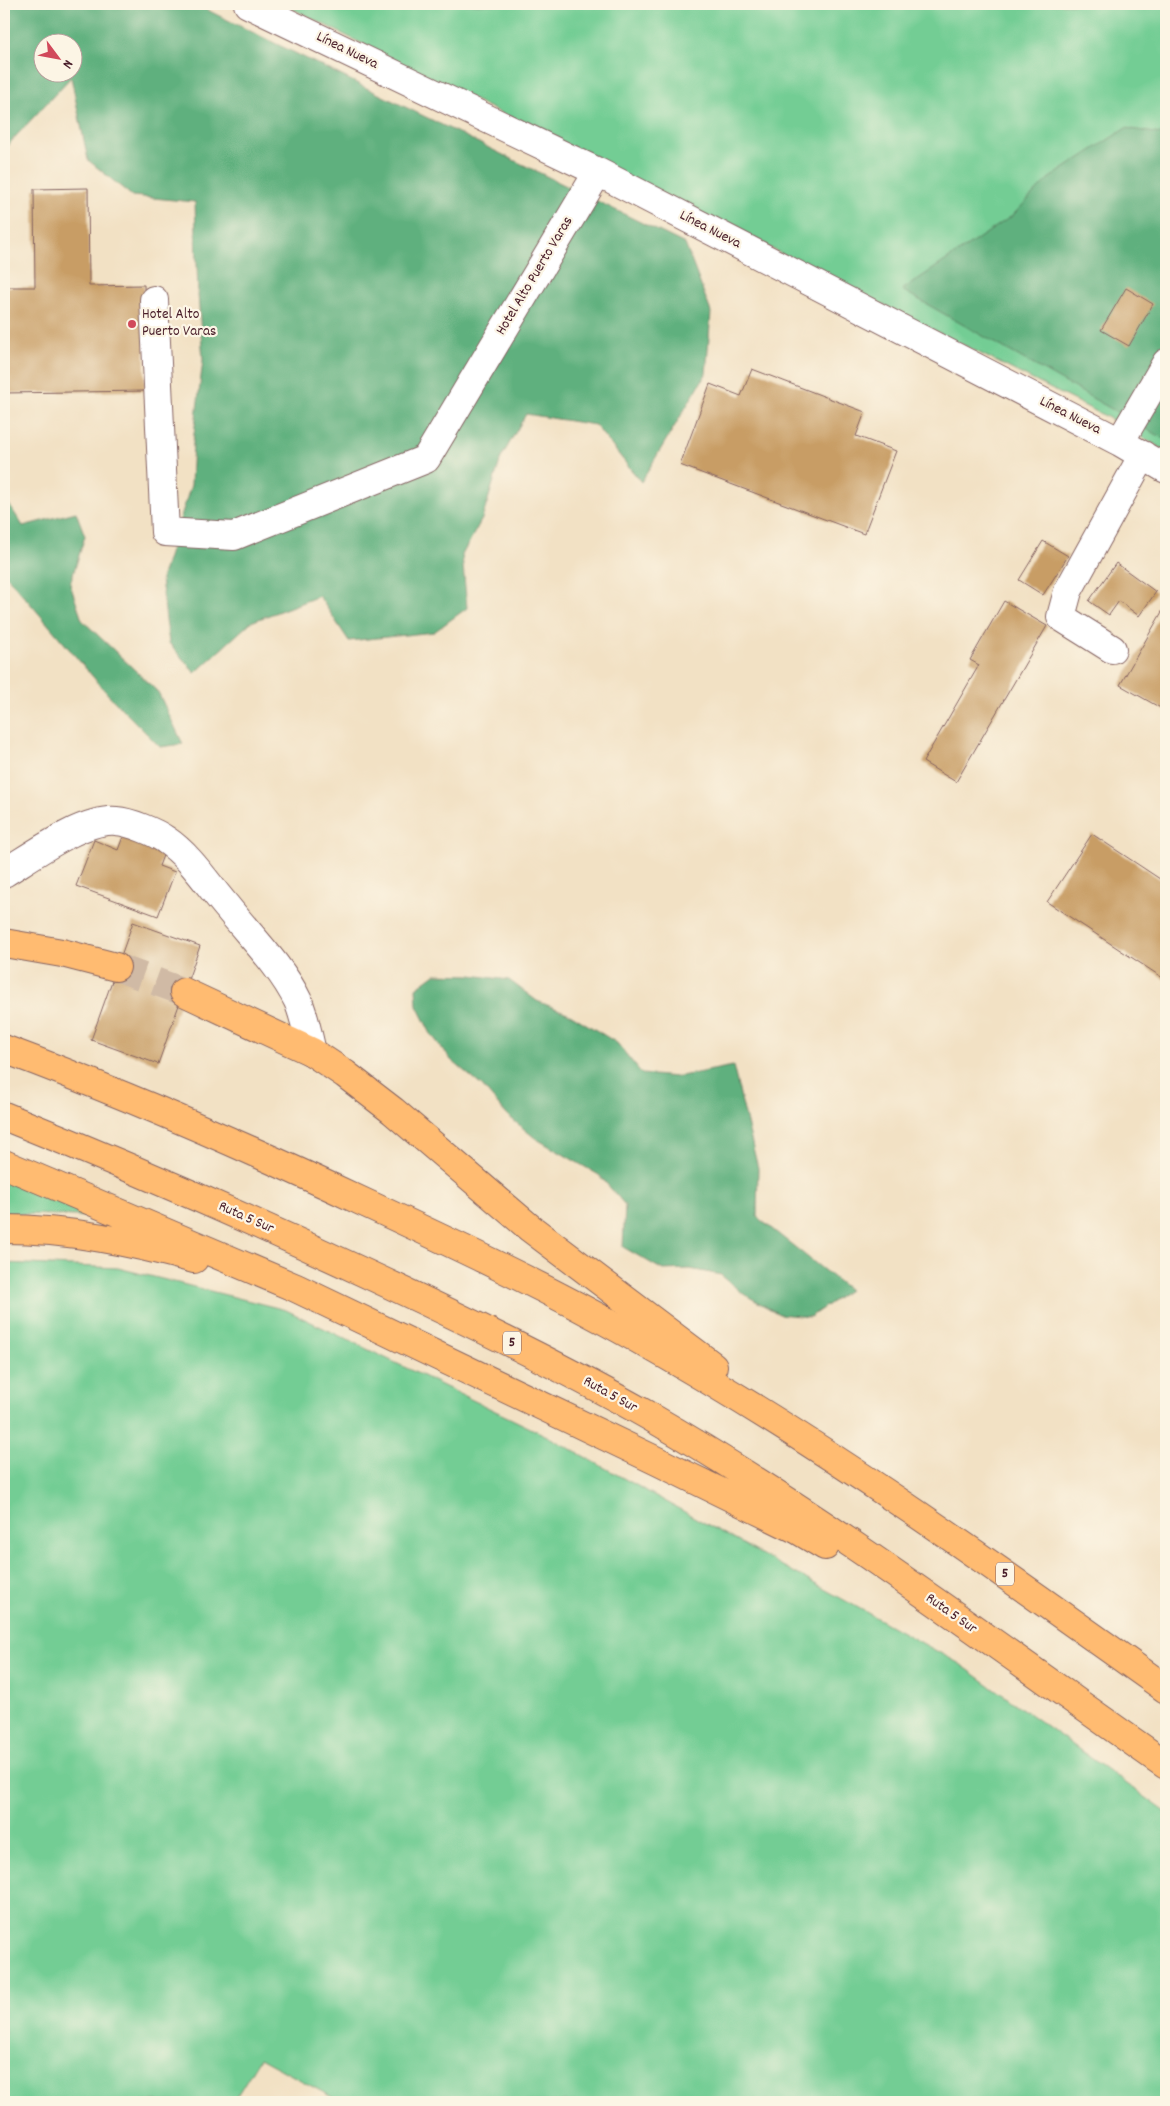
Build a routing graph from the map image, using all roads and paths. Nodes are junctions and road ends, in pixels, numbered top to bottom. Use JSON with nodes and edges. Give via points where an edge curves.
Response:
{"nodes":[{"id":1,"x":248,"y":4,"type":"edge"},
{"id":2,"x":598,"y":172,"type":"junction"},
{"id":3,"x":154,"y":300,"type":"dead end"},
{"id":4,"x":1166,"y":363,"type":"edge"},
{"id":5,"x":1120,"y":442,"type":"junction"},
{"id":6,"x":1143,"y":455,"type":"junction"},
{"id":7,"x":1166,"y":469,"type":"edge"},
{"id":8,"x":1112,"y":648,"type":"dead end"},
{"id":9,"x":4,"y":873,"type":"edge"},
{"id":10,"x":4,"y":943,"type":"edge"},
{"id":11,"x":116,"y":967,"type":"tunnel mouth"},
{"id":12,"x":184,"y":992,"type":"tunnel mouth"},
{"id":13,"x":4,"y":1050,"type":"edge"},
{"id":14,"x":312,"y":1052,"type":"junction"},
{"id":15,"x":4,"y":1116,"type":"edge"},
{"id":16,"x":4,"y":1164,"type":"edge"},
{"id":17,"x":4,"y":1229,"type":"edge"},
{"id":18,"x":296,"y":1288,"type":"junction"},
{"id":19,"x":842,"y":1464,"type":"junction"},
{"id":20,"x":984,"y":1638,"type":"junction"},
{"id":21,"x":1166,"y":1689,"type":"edge"},
{"id":22,"x":1166,"y":1765,"type":"edge"}],
"edges":[{"from":1,"to":2,"type":"street","name":"Línea Nueva"},
{"from":2,"to":3,"type":"street","name":"Hotel Alto Puerto Varas","via":[[426,459],[234,536],[165,532]]},
{"from":2,"to":5,"type":"street","name":"Línea Nueva"},
{"from":4,"to":5,"type":"street"},
{"from":5,"to":6,"type":"street","name":"Línea Nueva"},
{"from":6,"to":7,"type":"street","name":"Línea Nueva"},
{"from":6,"to":8,"type":"street","via":[[1068,591],[1061,617]]},
{"from":9,"to":14,"type":"street","via":[[73,832],[100,822],[117,821],[156,834],[190,862],[285,978],[298,1001]]},
{"from":10,"to":11,"type":"highway"},
{"from":12,"to":14,"type":"highway"},
{"from":13,"to":19,"type":"highway","number":"5","via":[[106,1088],[217,1135],[538,1286],[637,1339]]},
{"from":14,"to":19,"type":"highway","via":[[393,1111],[530,1228]]},
{"from":15,"to":20,"type":"highway","name":"Ruta 5 Sur","number":"5","via":[[279,1233],[570,1372],[789,1503]]},
{"from":16,"to":18,"type":"highway"},
{"from":17,"to":18,"type":"highway","via":[[63,1232],[122,1241]]},
{"from":18,"to":20,"type":"highway","via":[[798,1530]]},
{"from":19,"to":21,"type":"highway","number":"5","via":[[940,1529]]},
{"from":20,"to":22,"type":"highway","name":"Ruta 5 Sur","number":"5"}]}
